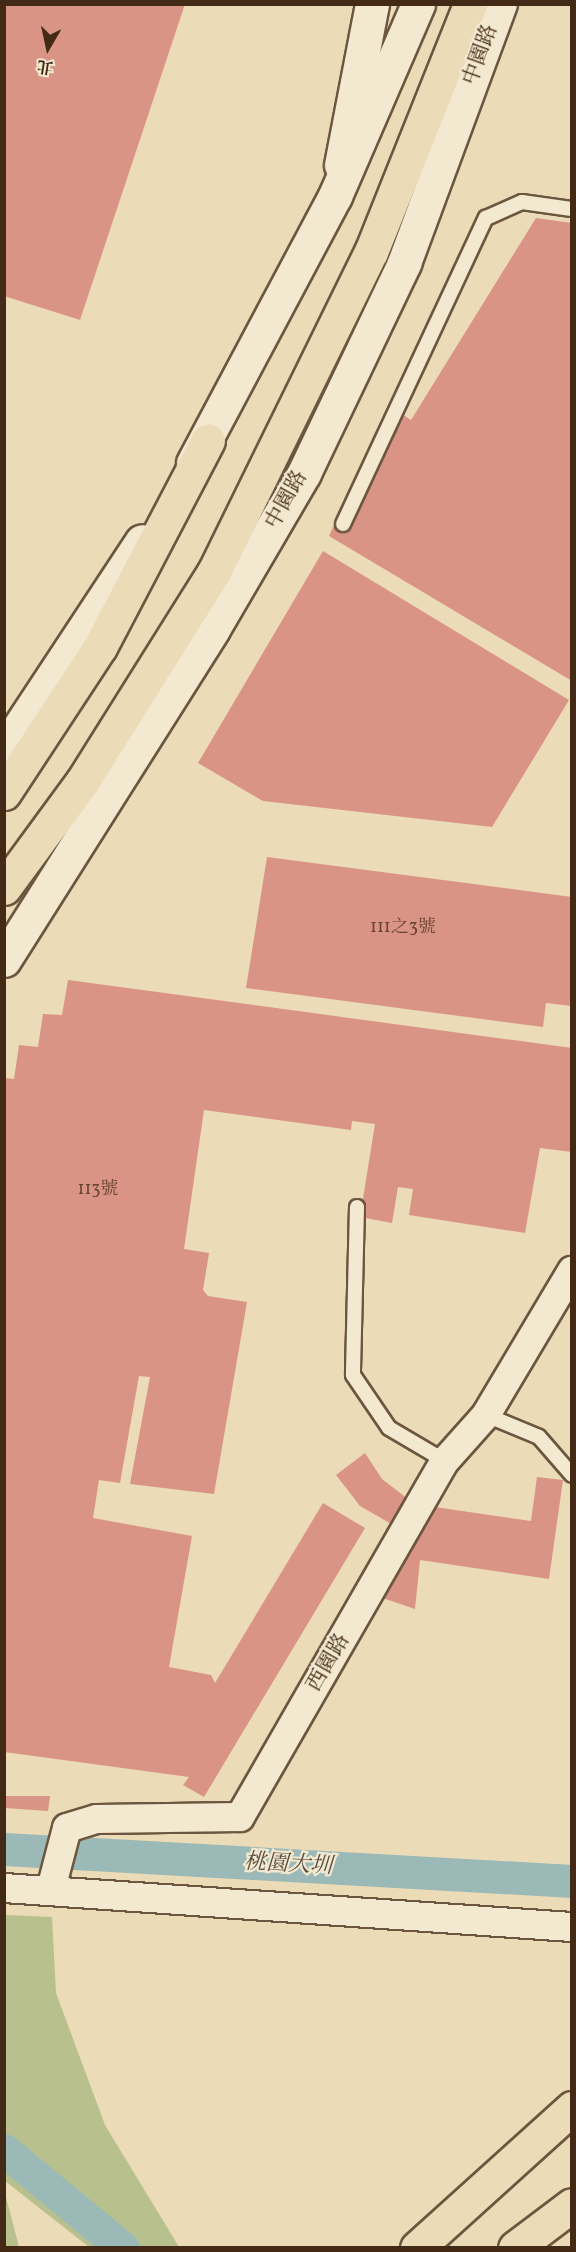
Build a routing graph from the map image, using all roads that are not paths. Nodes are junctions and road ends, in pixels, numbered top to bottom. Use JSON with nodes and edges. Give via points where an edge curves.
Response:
{"nodes":[{"id":1,"x":372,"y":4,"type":"edge"},
{"id":2,"x":418,"y":4,"type":"edge"},
{"id":3,"x":470,"y":4,"type":"edge"},
{"id":4,"x":500,"y":4,"type":"edge"},
{"id":5,"x":335,"y":196,"type":"junction"},
{"id":6,"x":572,"y":209,"type":"edge"},
{"id":7,"x":208,"y":440,"type":"joint"},
{"id":8,"x":344,"y":524,"type":"dead end"},
{"id":9,"x":20,"y":750,"type":"edge"},
{"id":10,"x":4,"y":793,"type":"edge"},
{"id":11,"x":4,"y":888,"type":"edge"},
{"id":12,"x":4,"y":960,"type":"edge"},
{"id":13,"x":357,"y":1207,"type":"dead end"},
{"id":14,"x":572,"y":1271,"type":"edge"},
{"id":15,"x":486,"y":1415,"type":"junction"},
{"id":16,"x":445,"y":1461,"type":"junction"},
{"id":17,"x":572,"y":1475,"type":"edge"},
{"id":18,"x":4,"y":1888,"type":"edge"},
{"id":19,"x":51,"y":1889,"type":"junction"},
{"id":20,"x":572,"y":1927,"type":"edge"},
{"id":21,"x":572,"y":2108,"type":"edge"},
{"id":22,"x":572,"y":2205,"type":"edge"},
{"id":23,"x":417,"y":2247,"type":"edge"},
{"id":24,"x":515,"y":2247,"type":"edge"}],
"edges":[{"from":1,"to":5,"type":"main road"},
{"from":2,"to":5,"type":"main road"},
{"from":3,"to":11,"type":"highway","via":[[422,135],[301,400],[215,570],[82,782]]},
{"from":4,"to":12,"type":"main road","name":"中園路","via":[[404,264],[304,473],[213,629]]},
{"from":5,"to":7,"type":"main road"},
{"from":6,"to":8,"type":"lane","via":[[522,202],[486,218]]},
{"from":7,"to":9,"type":"highway","via":[[100,647]]},
{"from":9,"to":10,"type":"highway"},
{"from":13,"to":16,"type":"lane","via":[[353,1376],[389,1428]]},
{"from":14,"to":15,"type":"street","name":"西園路"},
{"from":15,"to":16,"type":"street","name":"西園路"},
{"from":15,"to":17,"type":"lane","via":[[539,1437]]},
{"from":16,"to":19,"type":"street","name":"西園路","via":[[240,1817],[97,1819],[67,1828]]},
{"from":18,"to":19,"type":"street"},
{"from":19,"to":20,"type":"street"},
{"from":21,"to":23,"type":"highway"},
{"from":22,"to":24,"type":"highway"}]}
